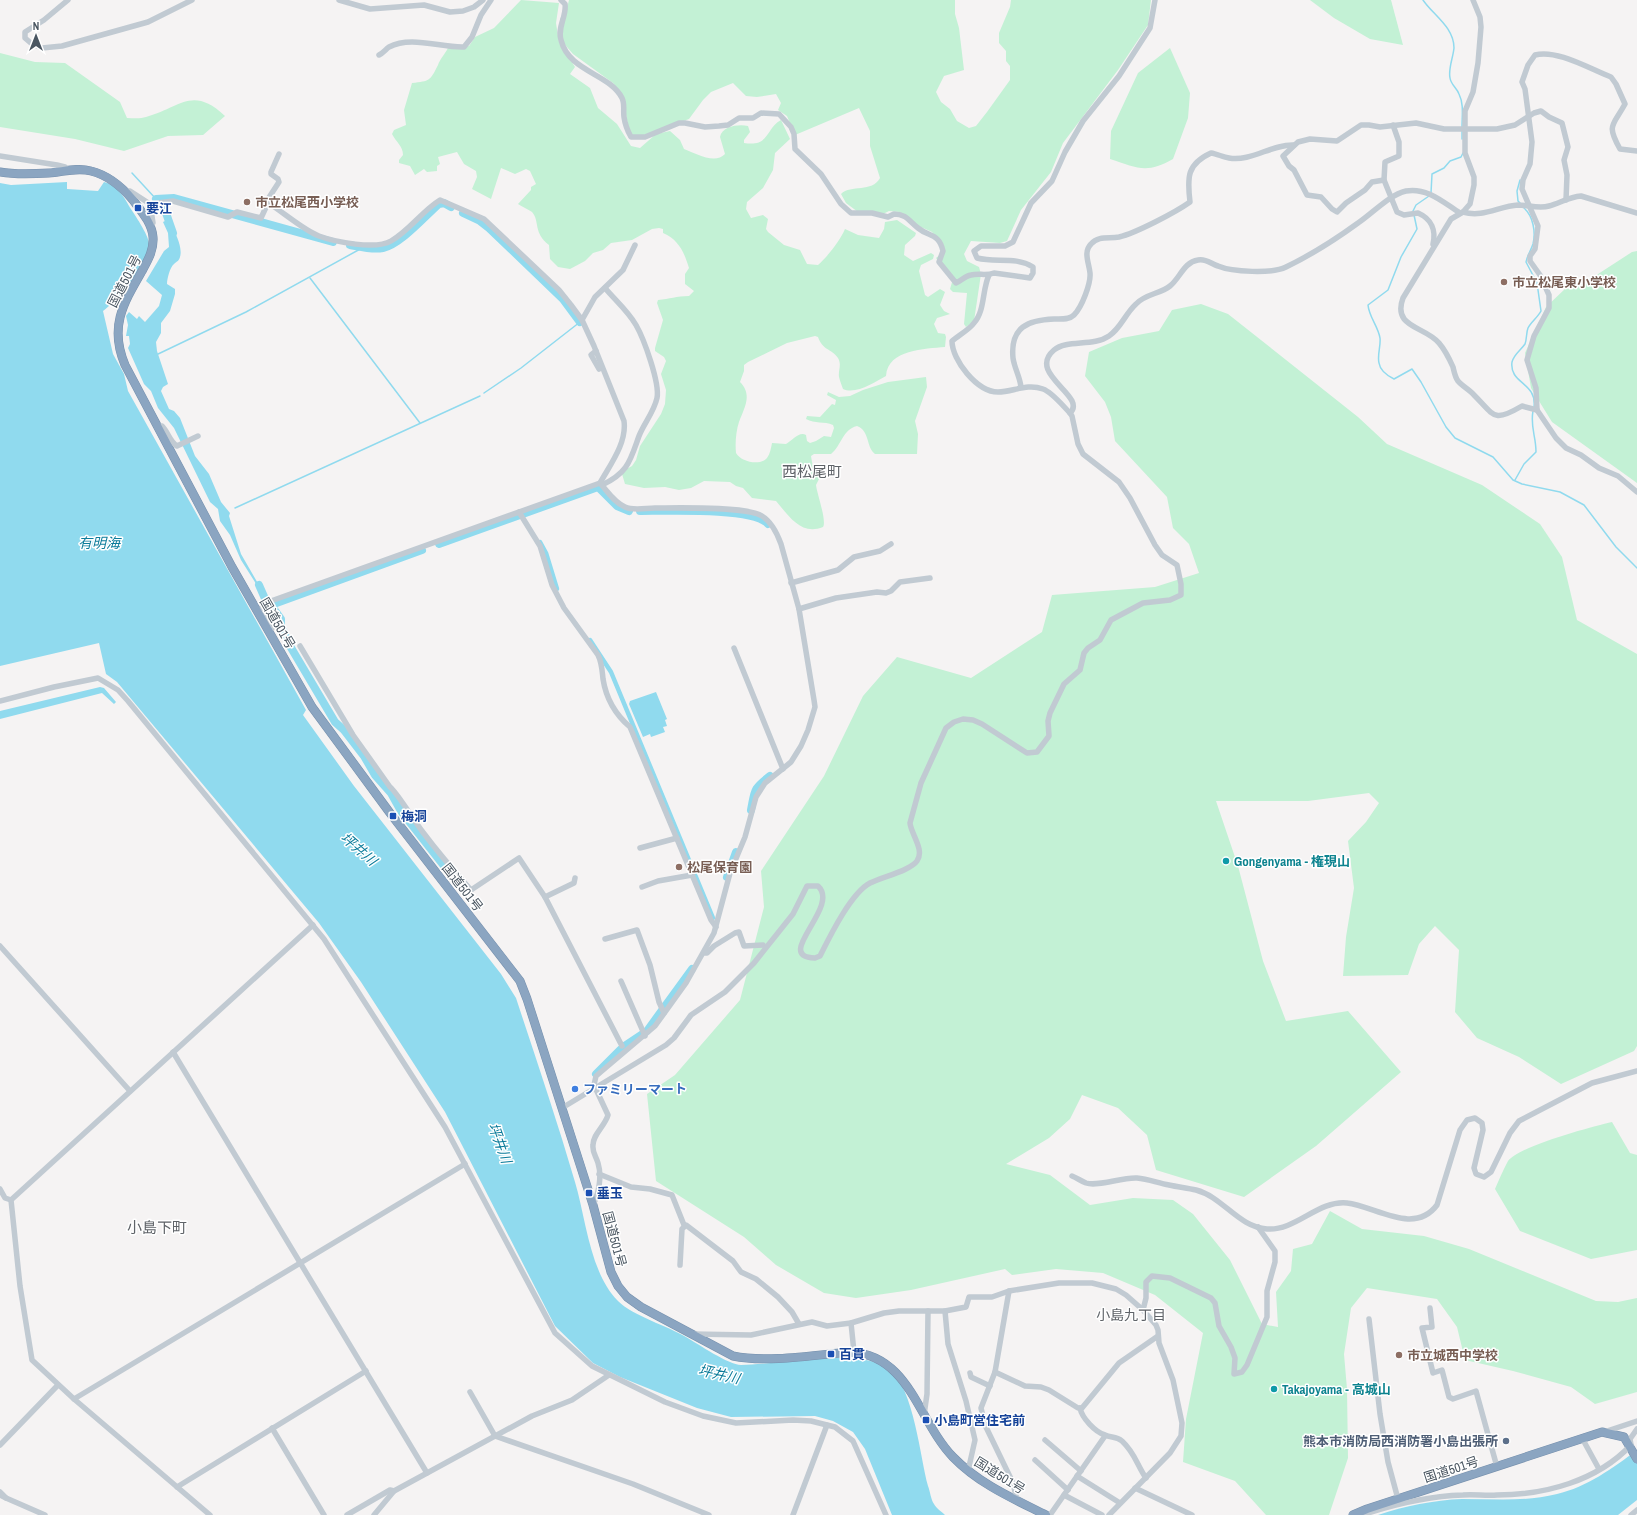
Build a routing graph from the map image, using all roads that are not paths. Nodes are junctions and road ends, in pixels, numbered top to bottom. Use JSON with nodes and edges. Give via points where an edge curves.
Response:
{"nodes":[{"id":1,"x":68,"y":0,"type":"edge"},
{"id":2,"x":192,"y":0,"type":"edge"},
{"id":3,"x":339,"y":0,"type":"edge"},
{"id":4,"x":483,"y":0,"type":"edge"},
{"id":5,"x":492,"y":0,"type":"edge"},
{"id":6,"x":561,"y":0,"type":"edge"},
{"id":7,"x":1155,"y":0,"type":"edge"},
{"id":8,"x":1473,"y":0,"type":"edge"},
{"id":9,"x":379,"y":55,"type":"dead end"},
{"id":10,"x":1528,"y":117,"type":"junction"},
{"id":11,"x":1393,"y":125,"type":"junction"},
{"id":12,"x":1463,"y":131,"type":"junction"},
{"id":13,"x":1294,"y":145,"type":"junction"},
{"id":14,"x":1637,"y":151,"type":"edge"},
{"id":15,"x":279,"y":154,"type":"dead end"},
{"id":16,"x":0,"y":156,"type":"edge"},
{"id":17,"x":68,"y":170,"type":"junction"},
{"id":18,"x":0,"y":172,"type":"edge"},
{"id":19,"x":1384,"y":180,"type":"junction"},
{"id":20,"x":124,"y":192,"type":"junction"},
{"id":21,"x":1390,"y":199,"type":"junction"},
{"id":22,"x":1566,"y":200,"type":"junction"},
{"id":23,"x":152,"y":203,"type":"junction"},
{"id":24,"x":268,"y":204,"type":"junction"},
{"id":25,"x":1530,"y":206,"type":"junction"},
{"id":26,"x":1462,"y":213,"type":"junction"},
{"id":27,"x":1637,"y":213,"type":"edge"},
{"id":28,"x":150,"y":226,"type":"junction"},
{"id":29,"x":635,"y":245,"type":"dead end"},
{"id":30,"x":1432,"y":249,"type":"junction"},
{"id":31,"x":989,"y":275,"type":"junction"},
{"id":32,"x":605,"y":288,"type":"junction"},
{"id":33,"x":582,"y":320,"type":"junction"},
{"id":34,"x":596,"y":351,"type":"junction"},
{"id":35,"x":599,"y":369,"type":"dead end"},
{"id":36,"x":1021,"y":387,"type":"junction"},
{"id":37,"x":1537,"y":410,"type":"junction"},
{"id":38,"x":1070,"y":413,"type":"junction"},
{"id":39,"x":157,"y":427,"type":"junction"},
{"id":40,"x":198,"y":436,"type":"dead end"},
{"id":41,"x":601,"y":484,"type":"junction"},
{"id":42,"x":1637,"y":492,"type":"edge"},
{"id":43,"x":520,"y":514,"type":"junction"},
{"id":44,"x":891,"y":544,"type":"dead end"},
{"id":45,"x":930,"y":578,"type":"dead end"},
{"id":46,"x":791,"y":582,"type":"junction"},
{"id":47,"x":799,"y":609,"type":"junction"},
{"id":48,"x":269,"y":632,"type":"junction"},
{"id":49,"x":300,"y":646,"type":"dead end"},
{"id":50,"x":734,"y":648,"type":"dead end"},
{"id":51,"x":0,"y":701,"type":"edge"},
{"id":52,"x":783,"y":768,"type":"junction"},
{"id":53,"x":677,"y":838,"type":"junction"},
{"id":54,"x":640,"y":848,"type":"dead end"},
{"id":55,"x":692,"y":875,"type":"junction"},
{"id":56,"x":575,"y":878,"type":"dead end"},
{"id":57,"x":642,"y":887,"type":"dead end"},
{"id":58,"x":545,"y":897,"type":"junction"},
{"id":59,"x":313,"y":925,"type":"junction"},
{"id":60,"x":716,"y":927,"type":"junction"},
{"id":61,"x":606,"y":939,"type":"dead end"},
{"id":62,"x":763,"y":945,"type":"dead end"},
{"id":63,"x":0,"y":946,"type":"edge"},
{"id":64,"x":704,"y":952,"type":"junction"},
{"id":65,"x":621,"y":981,"type":"dead end"},
{"id":66,"x":663,"y":1011,"type":"junction"},
{"id":67,"x":643,"y":1034,"type":"junction"},
{"id":68,"x":622,"y":1046,"type":"dead end"},
{"id":69,"x":172,"y":1052,"type":"junction"},
{"id":70,"x":1637,"y":1070,"type":"edge"},
{"id":71,"x":596,"y":1089,"type":"junction"},
{"id":72,"x":130,"y":1091,"type":"junction"},
{"id":73,"x":562,"y":1108,"type":"junction"},
{"id":74,"x":465,"y":1164,"type":"junction"},
{"id":75,"x":599,"y":1174,"type":"junction"},
{"id":76,"x":1072,"y":1176,"type":"dead end"},
{"id":77,"x":0,"y":1189,"type":"edge"},
{"id":78,"x":11,"y":1200,"type":"junction"},
{"id":79,"x":593,"y":1205,"type":"junction"},
{"id":80,"x":684,"y":1225,"type":"junction"},
{"id":81,"x":1258,"y":1227,"type":"junction"},
{"id":82,"x":300,"y":1263,"type":"junction"},
{"id":83,"x":680,"y":1265,"type":"dead end"},
{"id":84,"x":1009,"y":1291,"type":"junction"},
{"id":85,"x":1430,"y":1308,"type":"dead end"},
{"id":86,"x":1143,"y":1310,"type":"junction"},
{"id":87,"x":928,"y":1311,"type":"junction"},
{"id":88,"x":945,"y":1311,"type":"junction"},
{"id":89,"x":1369,"y":1319,"type":"dead end"},
{"id":90,"x":850,"y":1323,"type":"junction"},
{"id":91,"x":799,"y":1324,"type":"junction"},
{"id":92,"x":691,"y":1334,"type":"junction"},
{"id":93,"x":1158,"y":1336,"type":"junction"},
{"id":94,"x":854,"y":1352,"type":"junction"},
{"id":95,"x":366,"y":1371,"type":"junction"},
{"id":96,"x":996,"y":1372,"type":"junction"},
{"id":97,"x":970,"y":1373,"type":"dead end"},
{"id":98,"x":609,"y":1375,"type":"junction"},
{"id":99,"x":58,"y":1385,"type":"junction"},
{"id":100,"x":990,"y":1386,"type":"junction"},
{"id":101,"x":470,"y":1392,"type":"dead end"},
{"id":102,"x":74,"y":1400,"type":"junction"},
{"id":103,"x":1080,"y":1408,"type":"junction"},
{"id":104,"x":924,"y":1416,"type":"junction"},
{"id":105,"x":1637,"y":1421,"type":"edge"},
{"id":106,"x":826,"y":1425,"type":"junction"},
{"id":107,"x":272,"y":1428,"type":"junction"},
{"id":108,"x":1637,"y":1429,"type":"edge"},
{"id":109,"x":1602,"y":1432,"type":"junction"},
{"id":110,"x":495,"y":1436,"type":"junction"},
{"id":111,"x":1105,"y":1436,"type":"junction"},
{"id":112,"x":1582,"y":1438,"type":"junction"},
{"id":113,"x":1045,"y":1440,"type":"dead end"},
{"id":114,"x":0,"y":1445,"type":"edge"},
{"id":115,"x":1631,"y":1446,"type":"junction"},
{"id":116,"x":1637,"y":1459,"type":"edge"},
{"id":117,"x":1035,"y":1460,"type":"dead end"},
{"id":118,"x":1497,"y":1467,"type":"junction"},
{"id":119,"x":1599,"y":1469,"type":"junction"},
{"id":120,"x":968,"y":1471,"type":"junction"},
{"id":121,"x":427,"y":1473,"type":"junction"},
{"id":122,"x":1079,"y":1474,"type":"junction"},
{"id":123,"x":1146,"y":1478,"type":"junction"},
{"id":124,"x":177,"y":1487,"type":"junction"},
{"id":125,"x":1135,"y":1488,"type":"junction"},
{"id":126,"x":1068,"y":1490,"type":"junction"},
{"id":127,"x":394,"y":1491,"type":"junction"},
{"id":128,"x":0,"y":1492,"type":"edge"},
{"id":129,"x":0,"y":1495,"type":"edge"},
{"id":130,"x":1064,"y":1495,"type":"junction"},
{"id":131,"x":6,"y":1498,"type":"junction"},
{"id":132,"x":1398,"y":1499,"type":"junction"},
{"id":133,"x":1017,"y":1500,"type":"junction"},
{"id":134,"x":1120,"y":1503,"type":"junction"},
{"id":135,"x":1637,"y":1510,"type":"edge"},
{"id":136,"x":45,"y":1515,"type":"edge"},
{"id":137,"x":210,"y":1515,"type":"edge"},
{"id":138,"x":324,"y":1515,"type":"edge"},
{"id":139,"x":347,"y":1515,"type":"edge"},
{"id":140,"x":374,"y":1515,"type":"edge"},
{"id":141,"x":710,"y":1515,"type":"edge"},
{"id":142,"x":792,"y":1515,"type":"edge"},
{"id":143,"x":886,"y":1515,"type":"edge"},
{"id":144,"x":1046,"y":1515,"type":"edge"},
{"id":145,"x":1050,"y":1515,"type":"edge"},
{"id":146,"x":1102,"y":1515,"type":"edge"},
{"id":147,"x":1109,"y":1515,"type":"edge"},
{"id":148,"x":1192,"y":1515,"type":"edge"},
{"id":149,"x":1353,"y":1515,"type":"edge"},
{"id":150,"x":1362,"y":1515,"type":"edge"},
{"id":151,"x":1630,"y":1515,"type":"edge"}],
"edges":[{"from":1,"to":2,"type":"street","via":[[44,20],[24,32],[25,38],[42,48],[62,46],[148,22]]},
{"from":3,"to":4,"type":"street","via":[[370,9],[424,6],[450,12],[468,9]]},
{"from":5,"to":9,"type":"street","via":[[481,14],[472,37],[464,47],[410,41],[389,47]]},
{"from":6,"to":31,"type":"street","via":[[566,8],[560,27],[562,44],[576,63],[610,85],[622,98],[626,129],[631,137],[645,137],[685,123],[705,127],[719,126],[728,125],[739,118],[753,118],[761,113],[779,114],[791,127],[797,152],[822,174],[841,204],[851,213],[888,217],[898,214],[905,216],[918,229],[933,234],[942,246],[939,262],[956,283],[968,275]]},
{"from":7,"to":31,"type":"street","via":[[1150,28],[1119,76],[1083,121],[1052,181],[1031,203],[1013,242],[1005,246],[981,246],[974,251],[977,258],[984,260],[1019,260],[1033,267],[1030,278],[994,273]]},
{"from":8,"to":12,"type":"street","via":[[1480,17],[1478,63],[1473,92],[1465,111]]},
{"from":10,"to":12,"type":"street","via":[[1509,127]]},
{"from":10,"to":14,"type":"street","via":[[1522,82],[1528,66],[1535,55],[1544,52],[1557,55],[1611,77],[1625,104],[1613,121],[1611,133],[1620,149]]},
{"from":10,"to":22,"type":"street","via":[[1541,111],[1549,118],[1562,123],[1565,129],[1568,147],[1564,160],[1567,175]]},
{"from":10,"to":25,"type":"street","via":[[1532,151],[1522,189]]},
{"from":11,"to":12,"type":"street","via":[[1416,123],[1444,130]]},
{"from":11,"to":13,"type":"street","via":[[1380,128],[1369,124],[1361,125],[1337,141],[1310,139]]},
{"from":11,"to":19,"type":"street","via":[[1400,147],[1399,156],[1385,162]]},
{"from":12,"to":26,"type":"street","via":[[1465,153],[1474,177],[1474,185],[1470,204]]},
{"from":13,"to":19,"type":"street","via":[[1283,156],[1294,170],[1307,195],[1321,197],[1337,212],[1372,182]]},
{"from":13,"to":36,"type":"street","via":[[1283,145],[1242,158],[1229,158],[1211,153],[1204,156],[1192,165],[1188,185],[1190,202],[1119,237],[1102,238],[1090,244],[1086,260],[1090,273],[1089,287],[1074,315],[1067,319],[1037,320],[1026,324],[1016,338],[1013,358]]},
{"from":15,"to":24,"type":"street","via":[[271,172],[279,182],[268,199]]},
{"from":16,"to":17,"type":"street","via":[[57,165]]},
{"from":17,"to":18,"type":"highway","name":"国道501号","via":[[28,174]]},
{"from":17,"to":20,"type":"highway","name":"国道501号","via":[[98,173]]},
{"from":19,"to":21,"type":"street"},
{"from":20,"to":23,"type":"street","via":[[130,192]]},
{"from":20,"to":28,"type":"highway","name":"国道501号"},
{"from":21,"to":26,"type":"street","via":[[1406,191],[1426,193]]},
{"from":21,"to":30,"type":"street","via":[[1397,212],[1404,215],[1422,214],[1431,223],[1435,234]]},
{"from":21,"to":38,"type":"street","via":[[1357,224],[1284,268],[1269,271],[1228,269],[1203,259],[1193,261],[1171,286],[1135,304],[1117,330],[1109,336],[1101,341],[1066,345],[1054,350],[1048,361],[1049,372],[1070,397],[1074,405]]},
{"from":22,"to":25,"type":"street","via":[[1548,207]]},
{"from":22,"to":27,"type":"street","via":[[1581,196]]},
{"from":23,"to":24,"type":"street","via":[[168,200],[228,217],[237,212],[261,218]]},
{"from":23,"to":28,"type":"street"},
{"from":24,"to":33,"type":"street","via":[[318,236],[378,246],[392,241],[432,206],[440,200],[444,201],[484,219],[559,290]]},
{"from":25,"to":26,"type":"street","via":[[1517,205],[1475,214]]},
{"from":25,"to":37,"type":"street","via":[[1538,226],[1535,249],[1530,261],[1549,295],[1549,308],[1534,336],[1527,360],[1536,388]]},
{"from":26,"to":30,"type":"street","via":[[1451,220]]},
{"from":28,"to":39,"type":"highway","name":"国道501号","via":[[153,236],[152,252],[122,308],[117,334],[125,365]]},
{"from":29,"to":32,"type":"street","via":[[623,270]]},
{"from":30,"to":37,"type":"street","via":[[1403,298],[1400,309],[1403,318],[1437,341],[1445,351],[1458,381],[1494,415],[1504,416],[1522,406]]},
{"from":31,"to":36,"type":"street","via":[[980,314],[974,323],[952,341],[952,350],[958,362],[972,378],[987,390],[997,392]]},
{"from":32,"to":33,"type":"street","via":[[595,297]]},
{"from":32,"to":41,"type":"street","via":[[637,327],[648,353],[658,389],[653,410],[643,426],[628,466]]},
{"from":33,"to":34,"type":"street"},
{"from":34,"to":35,"type":"street","via":[[591,355]]},
{"from":34,"to":41,"type":"street","via":[[625,427],[621,444]]},
{"from":36,"to":38,"type":"street","via":[[1045,390]]},
{"from":37,"to":42,"type":"street","via":[[1566,448],[1618,476]]},
{"from":38,"to":71,"type":"street","via":[[1083,454],[1119,482],[1155,545],[1162,555],[1177,565],[1181,596],[1143,603],[1111,620],[1100,640],[1084,653],[1080,670],[1064,684],[1050,713],[1049,736],[1037,752],[1027,753],[973,720],[963,719],[946,728],[920,783],[910,823],[910,830],[920,854],[917,861],[861,889],[835,925],[820,956],[814,958],[804,955],[800,950],[800,944],[814,922],[824,894],[818,886],[807,886],[788,920],[754,962],[725,992],[691,1015],[666,1045]]},
{"from":39,"to":40,"type":"street","via":[[162,426],[165,429],[174,445],[179,446]]},
{"from":39,"to":48,"type":"highway","name":"国道501号"},
{"from":41,"to":43,"type":"street"},
{"from":41,"to":46,"type":"street","via":[[618,503],[630,508],[745,511],[762,516],[777,533]]},
{"from":43,"to":48,"type":"street","via":[[264,604],[262,608],[272,628]]},
{"from":43,"to":53,"type":"street","via":[[540,546],[552,585],[564,608],[601,661],[603,680],[609,698],[616,714],[630,727]]},
{"from":44,"to":46,"type":"street","via":[[880,551],[854,557],[838,570]]},
{"from":45,"to":47,"type":"street","via":[[900,582],[886,593],[836,598]]},
{"from":46,"to":47,"type":"street"},
{"from":47,"to":52,"type":"street","via":[[815,707],[802,746],[791,762]]},
{"from":48,"to":73,"type":"highway","name":"国道501号","via":[[312,707],[520,981]]},
{"from":49,"to":58,"type":"street","via":[[353,735],[423,832],[471,890],[519,858]]},
{"from":50,"to":52,"type":"street"},
{"from":51,"to":59,"type":"street","via":[[89,679],[98,678],[111,686],[128,701]]},
{"from":52,"to":60,"type":"street","via":[[765,783],[756,797],[745,836],[730,874]]},
{"from":53,"to":54,"type":"street"},
{"from":53,"to":55,"type":"street"},
{"from":55,"to":57,"type":"street","via":[[658,881]]},
{"from":55,"to":60,"type":"street"},
{"from":56,"to":58,"type":"street","via":[[574,883]]},
{"from":58,"to":68,"type":"street"},
{"from":59,"to":69,"type":"street"},
{"from":59,"to":74,"type":"street","via":[[423,1090]]},
{"from":60,"to":64,"type":"street"},
{"from":61,"to":66,"type":"street","via":[[637,930]]},
{"from":62,"to":64,"type":"street","via":[[744,946],[741,935],[735,932],[707,953]]},
{"from":63,"to":72,"type":"street"},
{"from":64,"to":66,"type":"street","via":[[686,983]]},
{"from":65,"to":67,"type":"street"},
{"from":66,"to":67,"type":"street"},
{"from":67,"to":71,"type":"street","via":[[596,1076]]},
{"from":69,"to":72,"type":"street"},
{"from":69,"to":82,"type":"street"},
{"from":70,"to":81,"type":"street","via":[[1592,1084],[1519,1121],[1510,1133],[1491,1172],[1484,1177],[1476,1174],[1474,1168],[1483,1130],[1482,1123],[1475,1118],[1467,1120],[1460,1130],[1437,1205],[1430,1214],[1419,1218],[1392,1216],[1340,1203],[1330,1204],[1304,1218],[1276,1228]]},
{"from":71,"to":73,"type":"street"},
{"from":71,"to":75,"type":"street","via":[[608,1115],[593,1141]]},
{"from":72,"to":78,"type":"street"},
{"from":73,"to":79,"type":"highway","name":"国道501号"},
{"from":74,"to":82,"type":"street"},
{"from":74,"to":98,"type":"street","via":[[555,1333],[592,1366]]},
{"from":75,"to":79,"type":"street","via":[[598,1194]]},
{"from":75,"to":80,"type":"street","via":[[631,1187],[672,1195]]},
{"from":76,"to":81,"type":"street","via":[[1087,1183],[1135,1178],[1197,1190],[1208,1195],[1234,1216]]},
{"from":77,"to":78,"type":"street","via":[[5,1198]]},
{"from":78,"to":99,"type":"street","via":[[20,1286],[32,1360]]},
{"from":79,"to":92,"type":"highway","name":"国道501号","via":[[604,1250],[618,1286],[627,1297],[641,1307]]},
{"from":80,"to":83,"type":"street"},
{"from":80,"to":91,"type":"street","via":[[689,1226],[733,1261],[741,1272],[756,1279],[778,1297]]},
{"from":81,"to":86,"type":"street","via":[[1275,1251],[1275,1262],[1267,1291],[1267,1317],[1247,1366],[1242,1372],[1234,1374],[1235,1358],[1219,1326],[1215,1303],[1211,1298],[1170,1278],[1152,1276],[1146,1282]]},
{"from":82,"to":95,"type":"street"},
{"from":82,"to":102,"type":"street"},
{"from":84,"to":86,"type":"street","via":[[1059,1283],[1092,1283],[1116,1289]]},
{"from":84,"to":88,"type":"street","via":[[992,1297],[969,1297],[966,1307]]},
{"from":84,"to":96,"type":"street"},
{"from":85,"to":118,"type":"street","via":[[1432,1327],[1422,1328],[1433,1372],[1442,1370],[1449,1397],[1453,1399],[1476,1391]]},
{"from":86,"to":93,"type":"street","via":[[1156,1325]]},
{"from":87,"to":88,"type":"street"},
{"from":87,"to":90,"type":"street","via":[[884,1313]]},
{"from":87,"to":104,"type":"street","via":[[927,1394]]},
{"from":88,"to":120,"type":"street","via":[[948,1344],[966,1401],[974,1440]]},
{"from":89,"to":132,"type":"street","via":[[1380,1414],[1388,1462]]},
{"from":90,"to":91,"type":"street","via":[[827,1326],[812,1322]]},
{"from":90,"to":94,"type":"street"},
{"from":91,"to":92,"type":"street","via":[[751,1335]]},
{"from":92,"to":94,"type":"highway","name":"国道501号","via":[[733,1356],[745,1359]]},
{"from":93,"to":103,"type":"street","via":[[1119,1363]]},
{"from":93,"to":123,"type":"street","via":[[1176,1391],[1182,1423],[1181,1436]]},
{"from":94,"to":104,"type":"highway","name":"国道501号","via":[[872,1356],[896,1372],[904,1380]]},
{"from":95,"to":107,"type":"street"},
{"from":95,"to":121,"type":"street"},
{"from":96,"to":100,"type":"street"},
{"from":96,"to":103,"type":"street","via":[[1025,1386],[1049,1390],[1055,1396]]},
{"from":97,"to":100,"type":"street","via":[[971,1377]]},
{"from":98,"to":106,"type":"street","via":[[665,1402],[726,1422],[793,1420]]},
{"from":98,"to":110,"type":"street","via":[[572,1400],[532,1416]]},
{"from":99,"to":102,"type":"street"},
{"from":99,"to":114,"type":"street"},
{"from":100,"to":133,"type":"street","via":[[980,1408],[989,1435],[1013,1483]]},
{"from":101,"to":110,"type":"street"},
{"from":102,"to":124,"type":"street"},
{"from":103,"to":111,"type":"street","via":[[1090,1424]]},
{"from":104,"to":120,"type":"highway","name":"国道501号","via":[[945,1447]]},
{"from":105,"to":109,"type":"street"},
{"from":106,"to":142,"type":"street"},
{"from":106,"to":143,"type":"street","via":[[835,1427],[853,1441]]},
{"from":107,"to":124,"type":"street"},
{"from":107,"to":138,"type":"street"},
{"from":108,"to":115,"type":"street","via":[[1630,1439]]},
{"from":109,"to":112,"type":"highway","name":"国道501号"},
{"from":109,"to":115,"type":"highway","name":"国道501号","via":[[1624,1436]]},
{"from":110,"to":121,"type":"street"},
{"from":110,"to":141,"type":"street","via":[[618,1479]]},
{"from":111,"to":122,"type":"street"},
{"from":111,"to":123,"type":"street","via":[[1116,1437],[1123,1442],[1135,1456]]},
{"from":112,"to":118,"type":"highway","name":"国道501号"},
{"from":112,"to":119,"type":"street"},
{"from":113,"to":122,"type":"street"},
{"from":115,"to":116,"type":"highway"},
{"from":115,"to":119,"type":"street"},
{"from":117,"to":126,"type":"street"},
{"from":118,"to":132,"type":"highway","name":"国道501号"},
{"from":119,"to":150,"type":"street","via":[[1551,1489],[1412,1500]]},
{"from":120,"to":133,"type":"highway","name":"国道501号"},
{"from":121,"to":127,"type":"street"},
{"from":122,"to":126,"type":"street"},
{"from":122,"to":134,"type":"street"},
{"from":123,"to":125,"type":"street"},
{"from":124,"to":137,"type":"street"},
{"from":125,"to":134,"type":"street"},
{"from":125,"to":148,"type":"street"},
{"from":126,"to":130,"type":"street"},
{"from":127,"to":139,"type":"street","via":[[390,1490]]},
{"from":127,"to":140,"type":"street"},
{"from":128,"to":131,"type":"street"},
{"from":129,"to":131,"type":"street"},
{"from":130,"to":145,"type":"street"},
{"from":130,"to":146,"type":"street"},
{"from":131,"to":136,"type":"street"},
{"from":132,"to":149,"type":"highway","name":"国道501号"},
{"from":133,"to":144,"type":"highway","name":"国道501号"},
{"from":134,"to":147,"type":"street"},
{"from":135,"to":151,"type":"street"}]}
